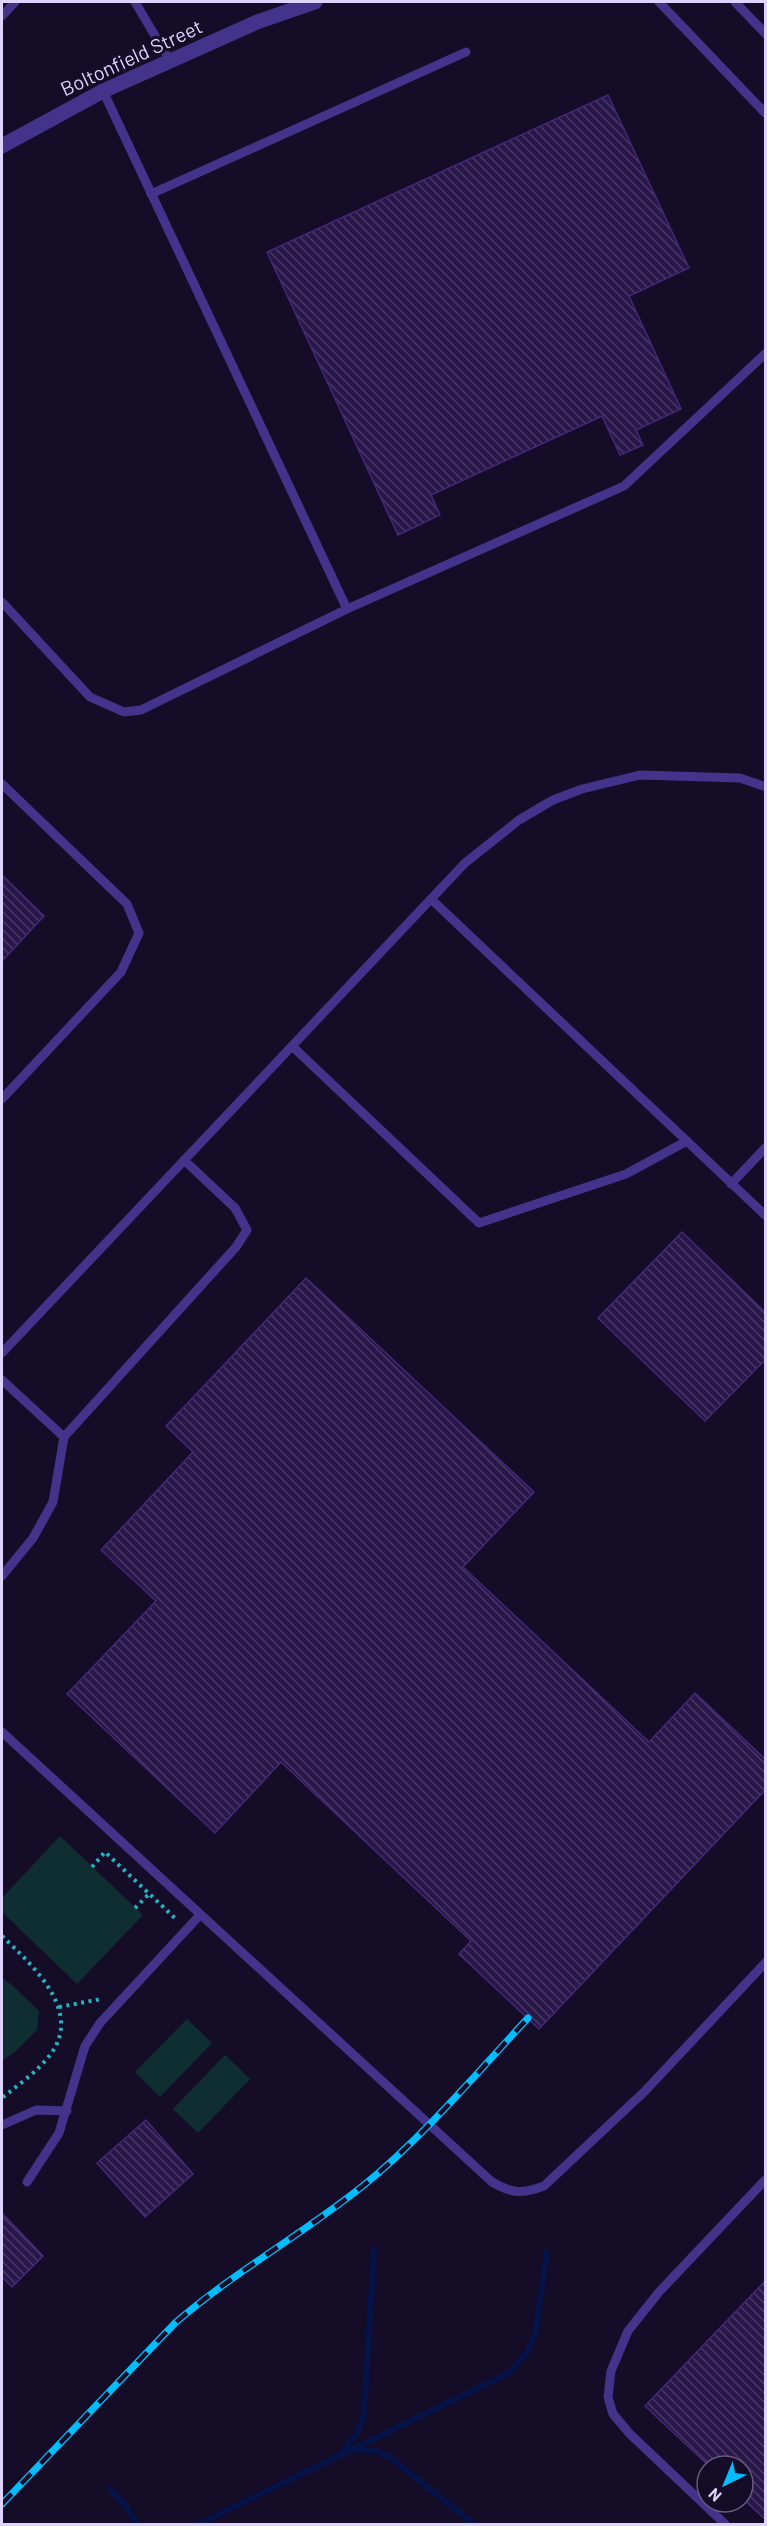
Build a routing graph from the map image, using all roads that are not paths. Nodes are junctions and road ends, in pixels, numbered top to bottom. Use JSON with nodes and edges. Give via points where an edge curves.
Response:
{"nodes":[{"id":1,"x":15,"y":2,"type":"edge"},
{"id":2,"x":135,"y":2,"type":"edge"},
{"id":3,"x":315,"y":2,"type":"edge"},
{"id":4,"x":659,"y":2,"type":"edge"},
{"id":5,"x":735,"y":2,"type":"edge"},
{"id":6,"x":2,"y":16,"type":"edge"},
{"id":7,"x":765,"y":34,"type":"edge"},
{"id":8,"x":466,"y":52,"type":"dead end"},
{"id":9,"x":170,"y":61,"type":"junction"},
{"id":10,"x":103,"y":91,"type":"junction"},
{"id":11,"x":765,"y":114,"type":"edge"},
{"id":12,"x":2,"y":146,"type":"edge"},
{"id":13,"x":151,"y":195,"type":"junction"},
{"id":14,"x":765,"y":353,"type":"edge"},
{"id":15,"x":2,"y":602,"type":"edge"},
{"id":16,"x":347,"y":609,"type":"junction"},
{"id":17,"x":2,"y":784,"type":"edge"},
{"id":18,"x":765,"y":787,"type":"edge"},
{"id":19,"x":431,"y":899,"type":"junction"},
{"id":20,"x":292,"y":1046,"type":"junction"},
{"id":21,"x":2,"y":1099,"type":"edge"},
{"id":22,"x":687,"y":1141,"type":"junction"},
{"id":23,"x":765,"y":1147,"type":"edge"},
{"id":24,"x":184,"y":1160,"type":"junction"},
{"id":25,"x":731,"y":1184,"type":"junction"},
{"id":26,"x":765,"y":1216,"type":"edge"},
{"id":27,"x":2,"y":1353,"type":"edge"},
{"id":28,"x":2,"y":1380,"type":"edge"},
{"id":29,"x":64,"y":1437,"type":"junction"},
{"id":30,"x":2,"y":1576,"type":"edge"},
{"id":31,"x":2,"y":1732,"type":"edge"},
{"id":32,"x":200,"y":1916,"type":"junction"},
{"id":33,"x":765,"y":1962,"type":"edge"},
{"id":34,"x":67,"y":2111,"type":"junction"},
{"id":35,"x":2,"y":2125,"type":"edge"},
{"id":36,"x":765,"y":2179,"type":"edge"},
{"id":37,"x":27,"y":2182,"type":"dead end"},
{"id":38,"x":725,"y":2524,"type":"edge"}],
"edges":[{"from":1,"to":6,"type":"lane"},
{"from":2,"to":9,"type":"lane"},
{"from":3,"to":9,"type":"street","name":"Boltonfield Street","via":[[257,22]]},
{"from":4,"to":11,"type":"lane"},
{"from":5,"to":7,"type":"lane"},
{"from":8,"to":13,"type":"lane"},
{"from":9,"to":10,"type":"street","name":"Boltonfield Street"},
{"from":10,"to":12,"type":"street","name":"Boltonfield Street"},
{"from":10,"to":13,"type":"lane"},
{"from":13,"to":16,"type":"lane"},
{"from":14,"to":16,"type":"lane","via":[[624,486]]},
{"from":15,"to":16,"type":"lane","via":[[90,697],[124,712],[141,710]]},
{"from":17,"to":21,"type":"lane","via":[[127,904],[139,933],[121,972]]},
{"from":18,"to":19,"type":"lane","via":[[740,778],[640,775],[582,789],[519,820],[465,863]]},
{"from":19,"to":20,"type":"lane"},
{"from":19,"to":22,"type":"lane"},
{"from":20,"to":22,"type":"lane","via":[[479,1223],[626,1174]]},
{"from":20,"to":24,"type":"lane"},
{"from":22,"to":25,"type":"lane"},
{"from":23,"to":25,"type":"lane"},
{"from":24,"to":27,"type":"lane"},
{"from":24,"to":29,"type":"lane","via":[[235,1208],[247,1230],[236,1247]]},
{"from":25,"to":26,"type":"lane"},
{"from":28,"to":29,"type":"lane"},
{"from":29,"to":30,"type":"lane","via":[[52,1502],[33,1538]]},
{"from":31,"to":32,"type":"lane"},
{"from":32,"to":33,"type":"lane","via":[[492,2182],[524,2193],[544,2186],[645,2091]]},
{"from":32,"to":34,"type":"lane","via":[[100,2023],[85,2046]]},
{"from":34,"to":35,"type":"lane","via":[[36,2110]]},
{"from":34,"to":37,"type":"lane","via":[[59,2133]]},
{"from":36,"to":38,"type":"lane","via":[[659,2292],[628,2331],[611,2371],[608,2397],[613,2414]]}]}
